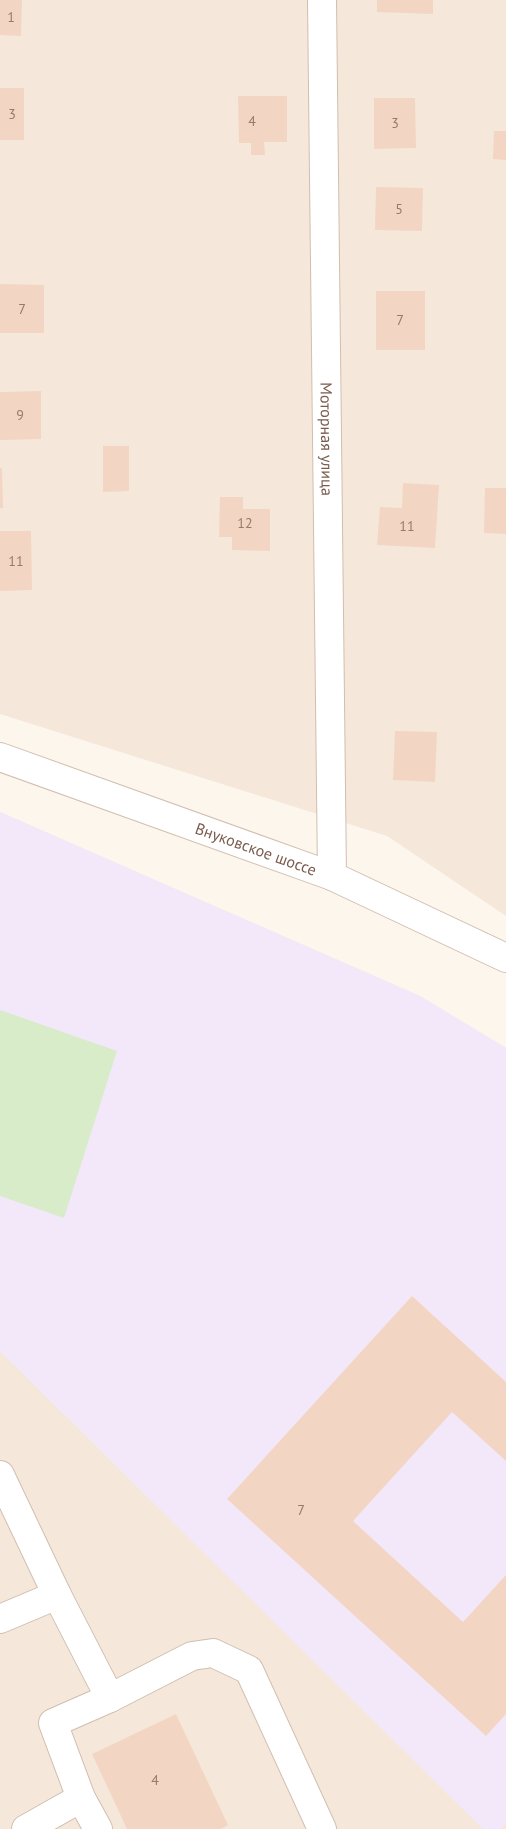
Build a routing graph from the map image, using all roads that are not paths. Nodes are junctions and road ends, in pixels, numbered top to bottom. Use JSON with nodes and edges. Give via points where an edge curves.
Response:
{"nodes":[{"id":1,"x":322,"y":0,"type":"edge"},
{"id":2,"x":0,"y":757,"type":"edge"},
{"id":3,"x":332,"y":876,"type":"junction"},
{"id":4,"x":506,"y":958,"type":"edge"},
{"id":5,"x":0,"y":1475,"type":"edge"},
{"id":6,"x":57,"y":1595,"type":"junction"},
{"id":7,"x":0,"y":1619,"type":"edge"},
{"id":8,"x":110,"y":1698,"type":"junction"},
{"id":9,"x":81,"y":1798,"type":"junction"},
{"id":10,"x":26,"y":1829,"type":"edge"},
{"id":11,"x":98,"y":1829,"type":"edge"},
{"id":12,"x":322,"y":1829,"type":"edge"}],
"edges":[{"from":1,"to":3,"type":"street","name":"Моторная улица"},
{"from":2,"to":3,"type":"street","name":"Внуковское шоссе"},
{"from":3,"to":4,"type":"street","name":"Внуковское шоссе"},
{"from":5,"to":6,"type":"street"},
{"from":6,"to":7,"type":"street"},
{"from":6,"to":8,"type":"street"},
{"from":8,"to":9,"type":"street","via":[[53,1723]]},
{"from":8,"to":12,"type":"street","via":[[192,1656],[214,1653],[249,1670]]},
{"from":9,"to":10,"type":"street"},
{"from":9,"to":11,"type":"street"}]}
